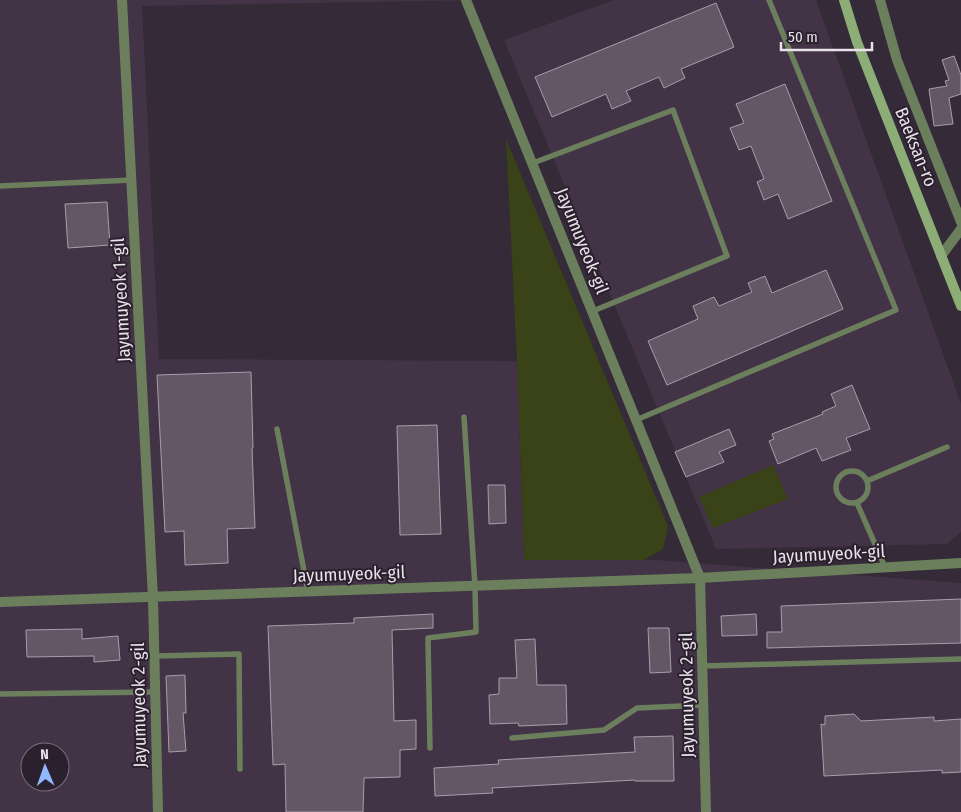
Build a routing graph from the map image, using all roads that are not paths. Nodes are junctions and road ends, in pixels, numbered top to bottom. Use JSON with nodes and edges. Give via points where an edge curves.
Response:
{"nodes":[{"id":1,"x":122,"y":0,"type":"edge"},
{"id":2,"x":466,"y":0,"type":"edge"},
{"id":3,"x":769,"y":0,"type":"edge"},
{"id":4,"x":844,"y":0,"type":"edge"},
{"id":5,"x":880,"y":0,"type":"edge"},
{"id":6,"x":532,"y":163,"type":"junction"},
{"id":7,"x":132,"y":180,"type":"junction"},
{"id":8,"x":0,"y":186,"type":"edge"},
{"id":9,"x":961,"y":222,"type":"edge"},
{"id":10,"x":961,"y":229,"type":"edge"},
{"id":11,"x":942,"y":256,"type":"junction"},
{"id":12,"x":961,"y":306,"type":"edge"},
{"id":13,"x":593,"y":311,"type":"junction"},
{"id":14,"x":464,"y":416,"type":"dead end"},
{"id":15,"x":636,"y":420,"type":"junction"},
{"id":16,"x":277,"y":429,"type":"dead end"},
{"id":17,"x":947,"y":447,"type":"dead end"},
{"id":18,"x":867,"y":481,"type":"junction"},
{"id":19,"x":858,"y":503,"type":"junction"},
{"id":20,"x":961,"y":563,"type":"edge"},
{"id":21,"x":886,"y":567,"type":"junction"},
{"id":22,"x":700,"y":578,"type":"junction"},
{"id":23,"x":475,"y":586,"type":"junction"},
{"id":24,"x":308,"y":592,"type":"junction"},
{"id":25,"x":153,"y":598,"type":"junction"},
{"id":26,"x":0,"y":602,"type":"edge"},
{"id":27,"x":155,"y":656,"type":"junction"},
{"id":28,"x":961,"y":659,"type":"edge"},
{"id":29,"x":703,"y":666,"type":"junction"},
{"id":30,"x":155,"y":692,"type":"junction"},
{"id":31,"x":0,"y":694,"type":"edge"},
{"id":32,"x":704,"y":705,"type":"junction"},
{"id":33,"x":512,"y":738,"type":"dead end"},
{"id":34,"x":430,"y":748,"type":"dead end"},
{"id":35,"x":240,"y":769,"type":"dead end"},
{"id":36,"x":158,"y":812,"type":"edge"},
{"id":37,"x":706,"y":812,"type":"edge"}],
"edges":[{"from":1,"to":7,"type":"street","name":"Jayumuyeok 1-gil"},
{"from":2,"to":6,"type":"street","name":"Jayumuyeok-gil"},
{"from":3,"to":15,"type":"lane","via":[[896,310]]},
{"from":4,"to":11,"type":"main road","name":"Baeksan-ro","via":[[857,42]]},
{"from":5,"to":9,"type":"street","via":[[897,60]]},
{"from":6,"to":13,"type":"street","name":"Jayumuyeok-gil"},
{"from":6,"to":13,"type":"lane","via":[[673,110],[727,256]]},
{"from":7,"to":8,"type":"lane"},
{"from":7,"to":25,"type":"street","name":"Jayumuyeok 1-gil"},
{"from":10,"to":11,"type":"street"},
{"from":11,"to":12,"type":"main road","name":"Baeksan-ro"},
{"from":13,"to":15,"type":"street","name":"Jayumuyeok-gil"},
{"from":14,"to":23,"type":"lane"},
{"from":15,"to":22,"type":"street","name":"Jayumuyeok-gil"},
{"from":16,"to":24,"type":"lane"},
{"from":17,"to":18,"type":"lane"},
{"from":18,"to":19,"type":"lane","via":[[868,491]]},
{"from":18,"to":19,"type":"lane","via":[[854,471],[844,474],[837,482],[836,492],[842,500]]},
{"from":19,"to":21,"type":"lane"},
{"from":20,"to":21,"type":"street","name":"Jayumuyeok-gil"},
{"from":21,"to":22,"type":"street","name":"Jayumuyeok-gil"},
{"from":22,"to":23,"type":"street","name":"Jayumuyeok-gil"},
{"from":22,"to":29,"type":"street","name":"Jayumuyeok 2-gil"},
{"from":23,"to":24,"type":"street","name":"Jayumuyeok-gil"},
{"from":23,"to":34,"type":"lane","via":[[476,632],[428,638]]},
{"from":24,"to":25,"type":"street","name":"Jayumuyeok-gil"},
{"from":25,"to":26,"type":"street","name":"Jayumuyeok-gil"},
{"from":25,"to":27,"type":"street","name":"Jayumuyeok 2-gil"},
{"from":27,"to":30,"type":"street","name":"Jayumuyeok 2-gil"},
{"from":27,"to":35,"type":"lane","via":[[239,654]]},
{"from":28,"to":29,"type":"lane"},
{"from":29,"to":32,"type":"street","name":"Jayumuyeok 2-gil"},
{"from":30,"to":31,"type":"lane"},
{"from":30,"to":36,"type":"street","name":"Jayumuyeok 2-gil"},
{"from":32,"to":33,"type":"lane","via":[[637,708],[604,730]]},
{"from":32,"to":37,"type":"street","name":"Jayumuyeok 2-gil"}]}
